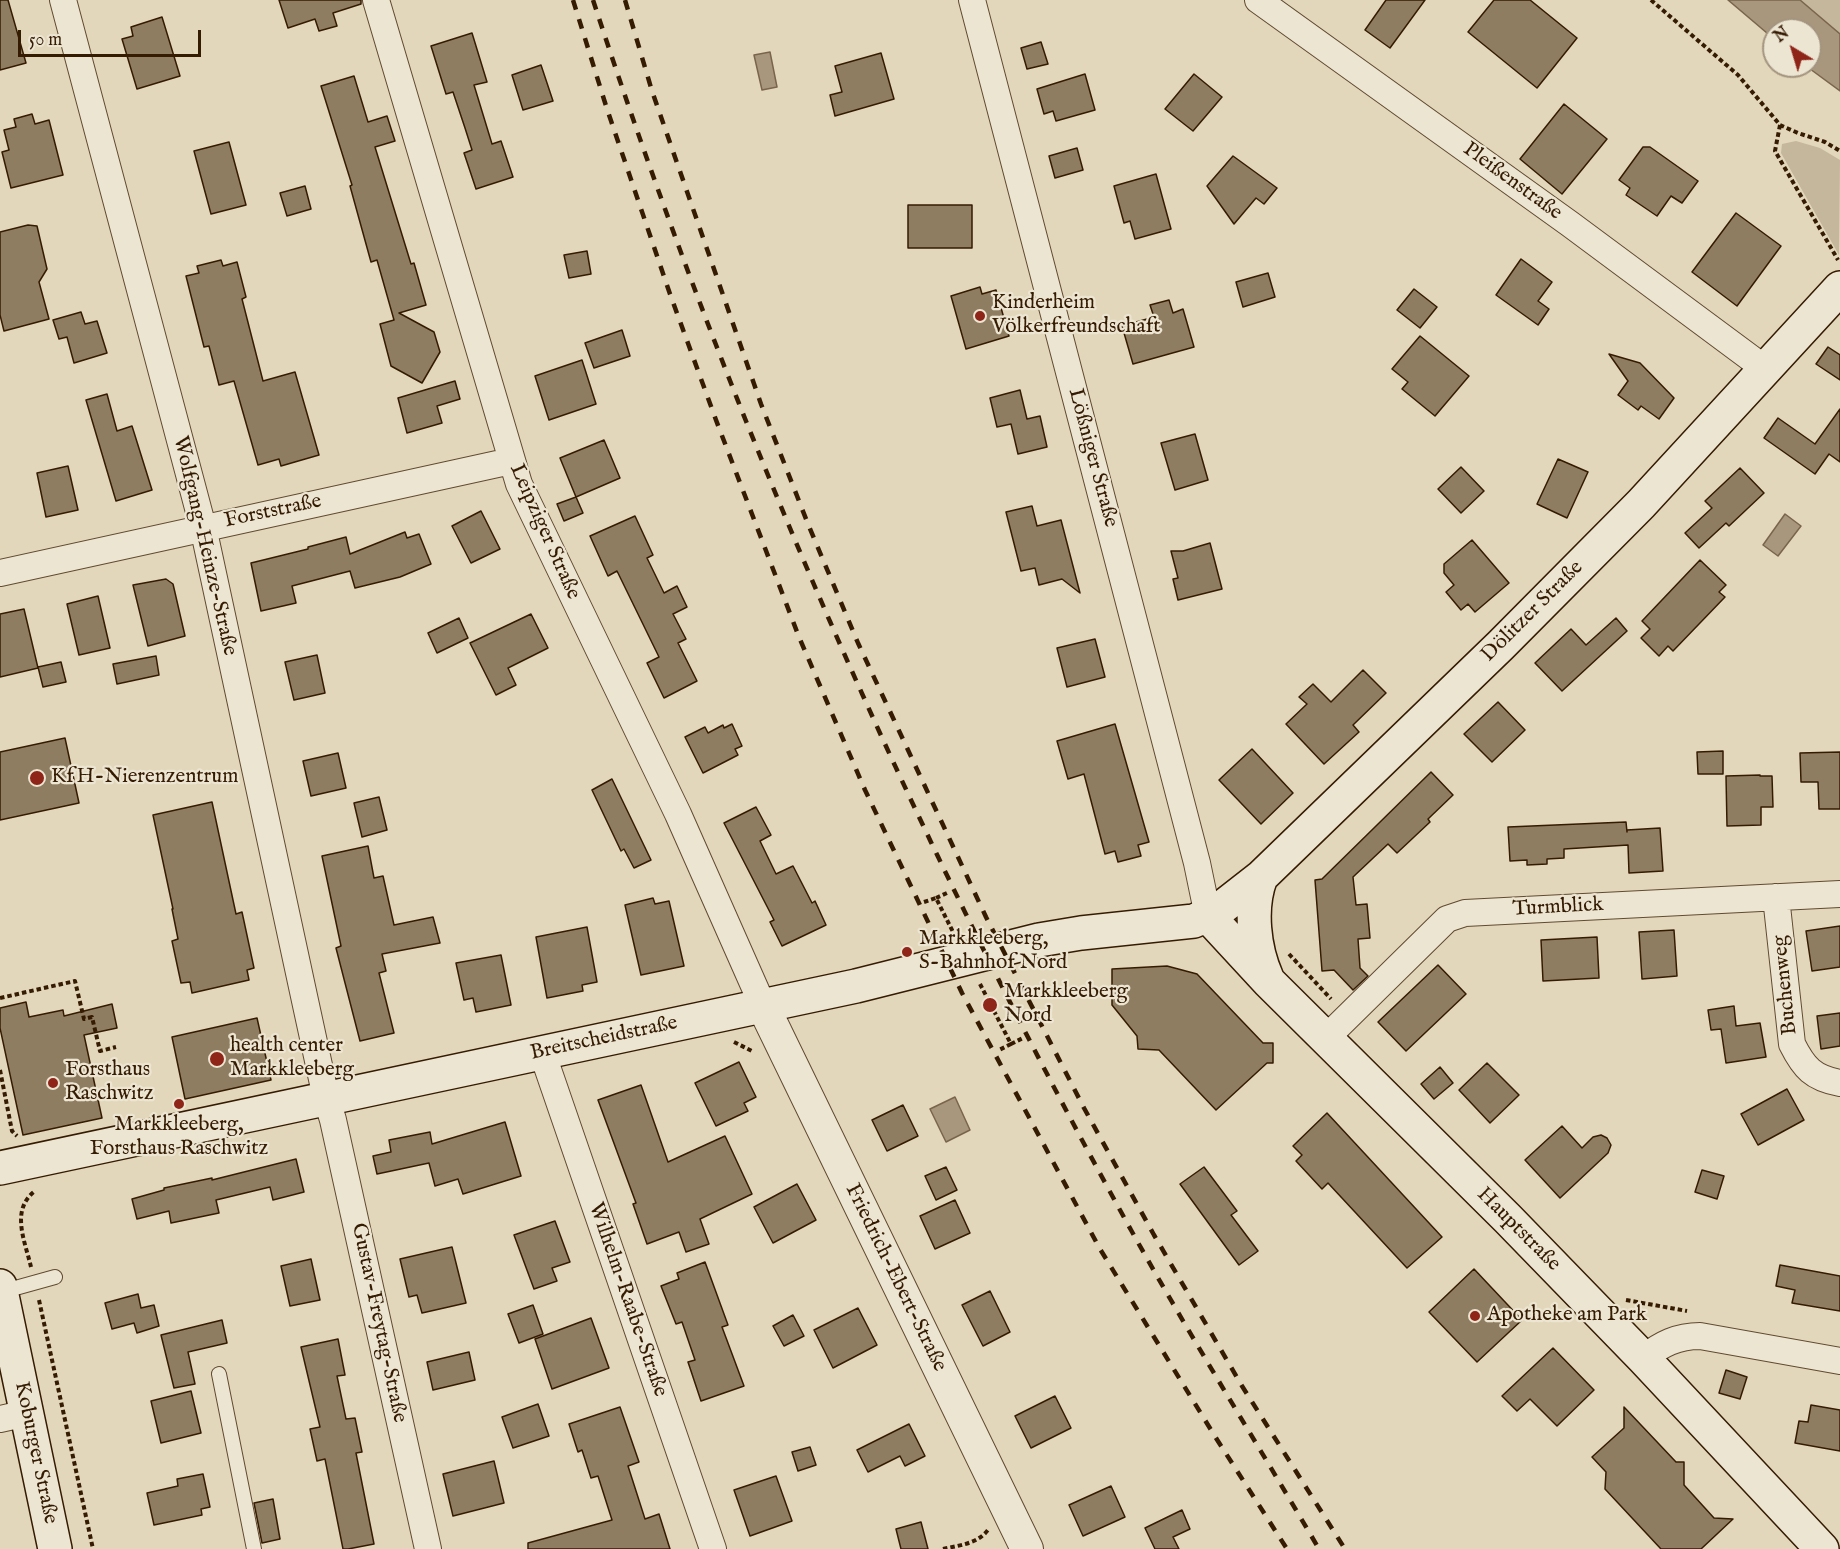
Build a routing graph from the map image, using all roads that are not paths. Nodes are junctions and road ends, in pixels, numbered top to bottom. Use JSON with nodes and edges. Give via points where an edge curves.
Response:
{"nodes":[{"id":1,"x":63,"y":0,"type":"edge"},
{"id":2,"x":376,"y":0,"type":"edge"},
{"id":3,"x":972,"y":0,"type":"edge"},
{"id":4,"x":1258,"y":0,"type":"edge"},
{"id":5,"x":1839,"y":284,"type":"edge"},
{"id":6,"x":1764,"y":368,"type":"junction"},
{"id":7,"x":511,"y":461,"type":"junction"},
{"id":8,"x":203,"y":527,"type":"junction"},
{"id":9,"x":0,"y":573,"type":"edge"},
{"id":10,"x":1261,"y":877,"type":"junction"},
{"id":11,"x":1840,"y":894,"type":"edge"},
{"id":12,"x":1776,"y":897,"type":"junction"},
{"id":13,"x":1208,"y":916,"type":"junction"},
{"id":14,"x":1269,"y":982,"type":"junction"},
{"id":15,"x":763,"y":1006,"type":"junction"},
{"id":16,"x":1326,"y":1038,"type":"junction"},
{"id":17,"x":542,"y":1052,"type":"junction"},
{"id":18,"x":1840,"y":1083,"type":"edge"},
{"id":19,"x":327,"y":1097,"type":"junction"},
{"id":20,"x":0,"y":1168,"type":"edge"},
{"id":21,"x":55,"y":1277,"type":"dead end"},
{"id":22,"x":1,"y":1289,"type":"edge"},
{"id":23,"x":1643,"y":1358,"type":"junction"},
{"id":24,"x":1840,"y":1360,"type":"edge"},
{"id":25,"x":219,"y":1374,"type":"dead end"},
{"id":26,"x":13,"y":1416,"type":"edge"},
{"id":27,"x":1020,"y":1548,"type":"edge"},
{"id":28,"x":55,"y":1549,"type":"edge"},
{"id":29,"x":254,"y":1549,"type":"edge"},
{"id":30,"x":428,"y":1549,"type":"edge"},
{"id":31,"x":712,"y":1549,"type":"edge"},
{"id":32,"x":1822,"y":1549,"type":"edge"}],
"edges":[{"from":1,"to":8,"type":"street","name":"Wolfgang-Heinze-Straße"},
{"from":2,"to":7,"type":"street","name":"Leipziger Straße"},
{"from":3,"to":13,"type":"street","name":"Lößniger Straße"},
{"from":4,"to":6,"type":"street","name":"Pleißenstraße"},
{"from":5,"to":6,"type":"main road","name":"Dölitzer Straße"},
{"from":6,"to":10,"type":"main road","name":"Dölitzer Straße","via":[[1641,504]]},
{"from":7,"to":8,"type":"street","name":"Forststraße"},
{"from":7,"to":15,"type":"street","name":"Leipziger Straße","via":[[678,814]]},
{"from":8,"to":9,"type":"street","name":"Forststraße"},
{"from":8,"to":19,"type":"street","name":"Wolfgang-Heinze-Straße"},
{"from":10,"to":13,"type":"main road","name":"Dölitzer Straße"},
{"from":10,"to":14,"type":"main road","via":[[1256,893],[1256,933],[1259,957]]},
{"from":11,"to":12,"type":"street","name":"Turmblick"},
{"from":12,"to":16,"type":"street","name":"Turmblick","via":[[1465,913],[1447,919]]},
{"from":12,"to":18,"type":"street","name":"Buchenweg","via":[[1792,1044],[1802,1064],[1823,1080]]},
{"from":13,"to":14,"type":"main road","name":"Hauptstraße"},
{"from":13,"to":15,"type":"main road","name":"Breitscheidstraße","via":[[1181,923],[1039,940]]},
{"from":14,"to":16,"type":"main road","name":"Hauptstraße"},
{"from":15,"to":17,"type":"main road","name":"Breitscheidstraße"},
{"from":15,"to":27,"type":"street","name":"Friedrich-Ebert-Straße"},
{"from":16,"to":23,"type":"main road","name":"Hauptstraße"},
{"from":17,"to":19,"type":"main road","name":"Breitscheidstraße"},
{"from":17,"to":31,"type":"street","name":"Wilhelm-Raabe-Straße"},
{"from":19,"to":20,"type":"main road","name":"Breitscheidstraße"},
{"from":19,"to":30,"type":"street","name":"Gustav-Freytag-Straße"},
{"from":21,"to":22,"type":"lane"},
{"from":22,"to":26,"type":"main road","name":"Koburger Straße"},
{"from":23,"to":24,"type":"street","via":[[1669,1341],[1700,1336]]},
{"from":23,"to":32,"type":"main road","name":"Hauptstraße"},
{"from":25,"to":29,"type":"lane"},
{"from":26,"to":28,"type":"main road","name":"Koburger Straße"}]}
